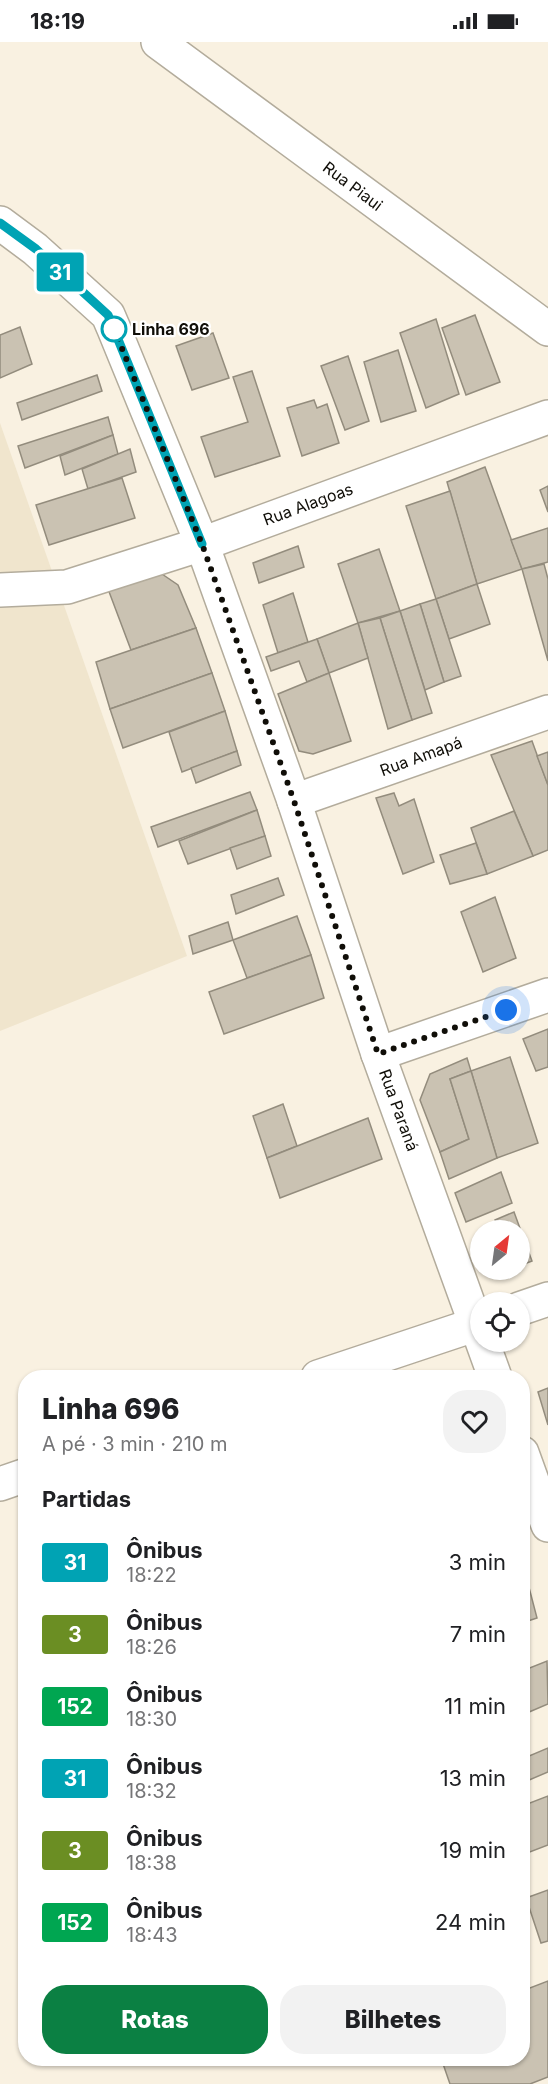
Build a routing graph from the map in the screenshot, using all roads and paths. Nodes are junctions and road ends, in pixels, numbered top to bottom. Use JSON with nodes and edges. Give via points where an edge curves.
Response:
{"nodes":[{"id":1,"x":158,"y":42,"type":"edge"},
{"id":2,"x":0,"y":223,"type":"edge"},
{"id":3,"x":548,"y":329,"type":"edge"},
{"id":4,"x":548,"y":417,"type":"edge"},
{"id":5,"x":202,"y":544,"type":"junction"},
{"id":6,"x":0,"y":590,"type":"edge"},
{"id":7,"x":548,"y":711,"type":"edge"},
{"id":8,"x":294,"y":801,"type":"junction"},
{"id":9,"x":548,"y":995,"type":"edge"},
{"id":10,"x":378,"y":1054,"type":"junction"},
{"id":11,"x":548,"y":1299,"type":"edge"},
{"id":12,"x":530,"y":1305,"type":"edge"},
{"id":13,"x":470,"y":1306,"type":"edge"},
{"id":14,"x":470,"y":1334,"type":"edge"},
{"id":15,"x":486,"y":1352,"type":"edge"},
{"id":16,"x":342,"y":1370,"type":"edge"},
{"id":17,"x":493,"y":1370,"type":"edge"},
{"id":18,"x":530,"y":1475,"type":"edge"},
{"id":19,"x":18,"y":1477,"type":"edge"},
{"id":20,"x":0,"y":1484,"type":"edge"},
{"id":21,"x":548,"y":1525,"type":"edge"}],
"edges":[{"from":1,"to":3,"type":"street","name":"Rua Piaui"},
{"from":2,"to":5,"type":"street","name":"Rua Paraná","via":[[36,249],[108,315]]},
{"from":4,"to":5,"type":"street","name":"Rua Alagoas"},
{"from":5,"to":6,"type":"street","name":"Rua Alagoas","via":[[67,587]]},
{"from":5,"to":8,"type":"street","name":"Rua Paraná"},
{"from":7,"to":8,"type":"street","name":"Rua Amapá"},
{"from":8,"to":10,"type":"street","name":"Rua Paraná"},
{"from":9,"to":10,"type":"street"},
{"from":10,"to":13,"type":"street","name":"Rua Paraná"},
{"from":11,"to":12,"type":"street"},
{"from":14,"to":16,"type":"street"},
{"from":15,"to":17,"type":"street","name":"Rua Paraná"},
{"from":18,"to":21,"type":"street"},
{"from":19,"to":20,"type":"street"}]}
